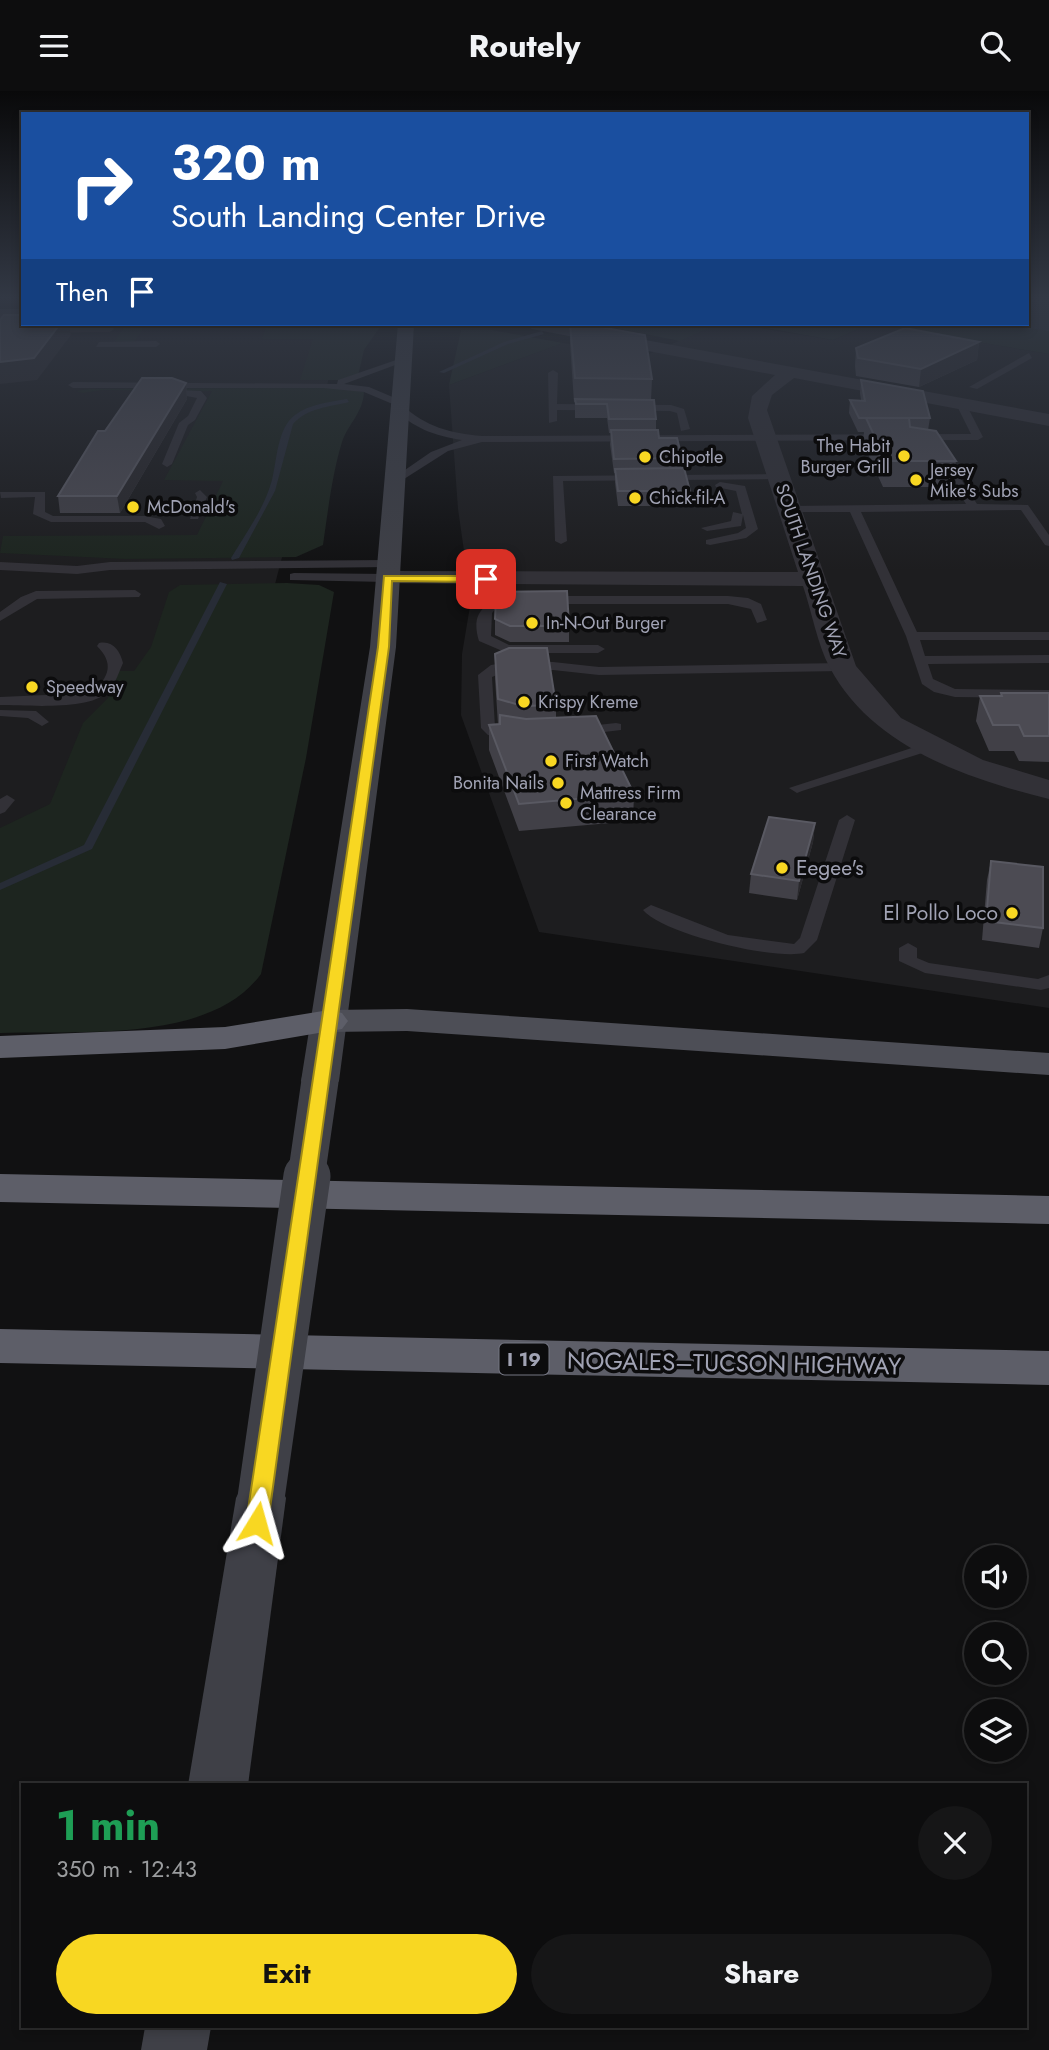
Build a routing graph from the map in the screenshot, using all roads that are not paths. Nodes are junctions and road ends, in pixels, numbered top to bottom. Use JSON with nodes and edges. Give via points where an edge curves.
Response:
{"nodes":[{"id":1,"x":104,"y":388,"type":"edge"},
{"id":2,"x":360,"y":388,"type":"edge"},
{"id":3,"x":400,"y":388,"type":"edge"},
{"id":4,"x":553,"y":388,"type":"edge"},
{"id":5,"x":771,"y":388,"type":"edge"},
{"id":6,"x":875,"y":388,"type":"edge"},
{"id":7,"x":67,"y":389,"type":"dead end"},
{"id":8,"x":86,"y":396,"type":"dead end"},
{"id":9,"x":961,"y":404,"type":"junction"},
{"id":10,"x":398,"y":405,"type":"junction"},
{"id":11,"x":552,"y":407,"type":"junction"},
{"id":12,"x":1049,"y":420,"type":"edge"},
{"id":13,"x":552,"y":421,"type":"dead end"},
{"id":14,"x":685,"y":429,"type":"dead end"},
{"id":15,"x":765,"y":438,"type":"junction"},
{"id":16,"x":482,"y":439,"type":"junction"},
{"id":17,"x":825,"y":447,"type":"dead end"},
{"id":18,"x":167,"y":464,"type":"dead end"},
{"id":19,"x":779,"y":477,"type":"junction"},
{"id":20,"x":393,"y":483,"type":"junction"},
{"id":21,"x":557,"y":485,"type":"junction"},
{"id":22,"x":200,"y":493,"type":"dead end"},
{"id":23,"x":1,"y":495,"type":"edge"},
{"id":24,"x":41,"y":496,"type":"junction"},
{"id":25,"x":743,"y":498,"type":"junction"},
{"id":26,"x":973,"y":507,"type":"junction"},
{"id":27,"x":855,"y":508,"type":"junction"},
{"id":28,"x":790,"y":509,"type":"junction"},
{"id":29,"x":194,"y":517,"type":"dead end"},
{"id":30,"x":51,"y":519,"type":"junction"},
{"id":31,"x":159,"y":526,"type":"dead end"},
{"id":32,"x":707,"y":528,"type":"dead end"},
{"id":33,"x":561,"y":541,"type":"dead end"},
{"id":34,"x":710,"y":541,"type":"dead end"},
{"id":35,"x":1049,"y":543,"type":"edge"},
{"id":36,"x":0,"y":566,"type":"edge"},
{"id":37,"x":388,"y":571,"type":"junction"},
{"id":38,"x":810,"y":571,"type":"junction"},
{"id":39,"x":135,"y":594,"type":"dead end"},
{"id":40,"x":0,"y":617,"type":"edge"},
{"id":41,"x":761,"y":620,"type":"dead end"},
{"id":42,"x":912,"y":636,"type":"junction"},
{"id":43,"x":1049,"y":636,"type":"edge"},
{"id":44,"x":104,"y":646,"type":"dead end"},
{"id":45,"x":598,"y":649,"type":"dead end"},
{"id":46,"x":1049,"y":659,"type":"edge"},
{"id":47,"x":920,"y":660,"type":"junction"},
{"id":48,"x":843,"y":667,"type":"junction"},
{"id":49,"x":1049,"y":694,"type":"edge"},
{"id":50,"x":0,"y":701,"type":"edge"},
{"id":51,"x":0,"y":713,"type":"edge"},
{"id":52,"x":41,"y":722,"type":"dead end"},
{"id":53,"x":616,"y":727,"type":"dead end"},
{"id":54,"x":564,"y":733,"type":"edge"},
{"id":55,"x":525,"y":737,"type":"edge"},
{"id":56,"x":930,"y":746,"type":"junction"},
{"id":57,"x":797,"y":788,"type":"dead end"},
{"id":58,"x":1049,"y":790,"type":"edge"},
{"id":59,"x":847,"y":820,"type":"dead end"},
{"id":60,"x":651,"y":911,"type":"dead end"},
{"id":61,"x":908,"y":948,"type":"dead end"},
{"id":62,"x":1049,"y":980,"type":"edge"},
{"id":63,"x":329,"y":1021,"type":"junction"},
{"id":64,"x":0,"y":1047,"type":"edge"},
{"id":65,"x":1049,"y":1064,"type":"edge"},
{"id":66,"x":0,"y":1188,"type":"edge"},
{"id":67,"x":1049,"y":1210,"type":"edge"},
{"id":68,"x":0,"y":1346,"type":"edge"},
{"id":69,"x":1049,"y":1368,"type":"edge"},
{"id":70,"x":218,"y":1783,"type":"edge"},
{"id":71,"x":178,"y":2028,"type":"edge"},
{"id":72,"x":174,"y":2050,"type":"edge"}],
"edges":[{"from":1,"to":7,"type":"lane"},
{"from":2,"to":10,"type":"lane"},
{"from":3,"to":10,"type":"main road"},
{"from":4,"to":11,"type":"lane"},
{"from":5,"to":15,"type":"street","name":"SOUTH LANDING WAY","via":[[757,407]]},
{"from":6,"to":9,"type":"street"},
{"from":8,"to":18,"type":"lane","via":[[202,395]]},
{"from":9,"to":12,"type":"street"},
{"from":9,"to":15,"type":"lane","via":[[978,437]]},
{"from":10,"to":16,"type":"lane","via":[[433,433]]},
{"from":10,"to":20,"type":"main road"},
{"from":11,"to":13,"type":"lane"},
{"from":11,"to":14,"type":"lane","via":[[671,408],[681,411]]},
{"from":15,"to":16,"type":"lane","via":[[554,443]]},
{"from":15,"to":19,"type":"street","name":"SOUTH LANDING WAY"},
{"from":16,"to":20,"type":"lane","via":[[438,450]]},
{"from":17,"to":26,"type":"lane","via":[[939,451]]},
{"from":19,"to":21,"type":"lane","via":[[556,478]]},
{"from":19,"to":28,"type":"street","name":"SOUTH LANDING WAY"},
{"from":20,"to":37,"type":"main road"},
{"from":21,"to":25,"type":"lane","via":[[728,485],[741,488]]},
{"from":21,"to":33,"type":"lane"},
{"from":22,"to":29,"type":"lane"},
{"from":23,"to":24,"type":"lane"},
{"from":24,"to":30,"type":"lane","via":[[39,514]]},
{"from":24,"to":30,"type":"lane","via":[[23,511],[29,517]]},
{"from":25,"to":32,"type":"lane","via":[[735,505],[739,523]]},
{"from":25,"to":34,"type":"lane","via":[[752,529],[743,536]]},
{"from":26,"to":27,"type":"lane"},
{"from":26,"to":35,"type":"lane","via":[[1024,507]]},
{"from":27,"to":28,"type":"lane"},
{"from":27,"to":42,"type":"lane"},
{"from":28,"to":38,"type":"street","name":"SOUTH LANDING WAY"},
{"from":30,"to":31,"type":"lane","via":[[145,519],[157,521]]},
{"from":36,"to":37,"type":"lane","via":[[119,577]]},
{"from":37,"to":38,"type":"street"},
{"from":37,"to":63,"type":"main road","via":[[383,647]]},
{"from":38,"to":48,"type":"street","name":"SOUTH LANDING WAY"},
{"from":39,"to":40,"type":"lane","via":[[36,595]]},
{"from":41,"to":45,"type":"lane","via":[[757,607],[728,600],[516,600],[494,603],[486,612],[484,638],[507,649]]},
{"from":42,"to":43,"type":"lane"},
{"from":42,"to":47,"type":"lane"},
{"from":44,"to":50,"type":"lane","via":[[114,653],[116,663],[106,688],[95,696]]},
{"from":46,"to":47,"type":"lane"},
{"from":47,"to":49,"type":"lane","via":[[927,681],[939,689]]},
{"from":48,"to":55,"type":"lane","via":[[496,668],[485,675],[488,728]]},
{"from":48,"to":56,"type":"street","name":"SOUTH LANDING WAY","via":[[891,724]]},
{"from":51,"to":52,"type":"lane","via":[[31,714]]},
{"from":53,"to":54,"type":"lane"},
{"from":56,"to":57,"type":"lane"},
{"from":56,"to":58,"type":"street","name":"SOUTH LANDING WAY","via":[[973,766]]},
{"from":59,"to":60,"type":"lane","via":[[808,940],[798,949],[725,941]]},
{"from":61,"to":62,"type":"lane","via":[[908,961],[925,968],[1041,985]]},
{"from":63,"to":64,"type":"highway","via":[[225,1038]]},
{"from":63,"to":65,"type":"main road","via":[[407,1020]]},
{"from":63,"to":70,"type":"main road","bridge":true},
{"from":66,"to":67,"type":"highway"},
{"from":68,"to":69,"type":"highway","name":"NOGALES–TUCSON HIGHWAY","number":"I 19"},
{"from":71,"to":72,"type":"main road"}]}
